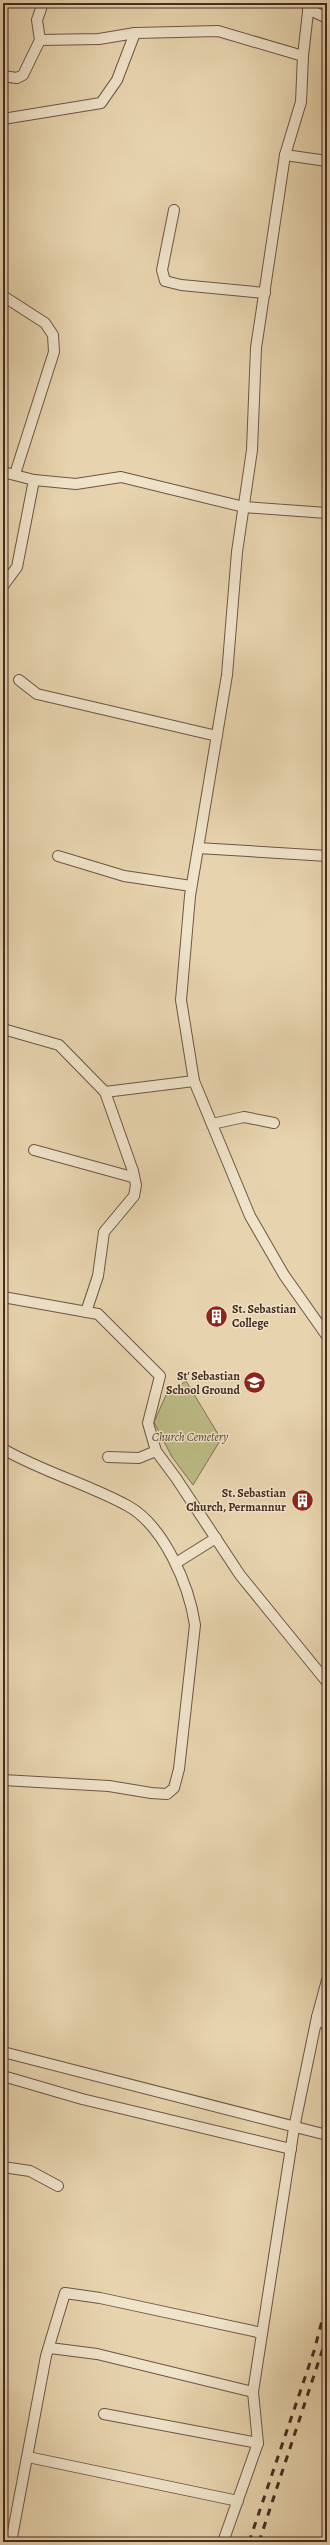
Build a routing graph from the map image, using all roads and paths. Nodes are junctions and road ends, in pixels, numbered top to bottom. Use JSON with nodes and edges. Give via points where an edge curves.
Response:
{"nodes":[{"id":1,"x":43,"y":3,"type":"edge"},
{"id":2,"x":308,"y":6,"type":"edge"},
{"id":3,"x":327,"y":18,"type":"edge"},
{"id":4,"x":135,"y":33,"type":"junction"},
{"id":5,"x":40,"y":40,"type":"junction"},
{"id":6,"x":303,"y":56,"type":"junction"},
{"id":7,"x":3,"y":76,"type":"edge"},
{"id":8,"x":3,"y":119,"type":"edge"},
{"id":9,"x":285,"y":155,"type":"junction"},
{"id":10,"x":327,"y":160,"type":"edge"},
{"id":11,"x":174,"y":210,"type":"dead end"},
{"id":12,"x":265,"y":293,"type":"junction"},
{"id":13,"x":3,"y":296,"type":"edge"},
{"id":14,"x":3,"y":472,"type":"edge"},
{"id":15,"x":15,"y":474,"type":"junction"},
{"id":16,"x":34,"y":480,"type":"junction"},
{"id":17,"x":244,"y":507,"type":"junction"},
{"id":18,"x":327,"y":513,"type":"edge"},
{"id":19,"x":3,"y":586,"type":"edge"},
{"id":20,"x":20,"y":680,"type":"dead end"},
{"id":21,"x":217,"y":736,"type":"junction"},
{"id":22,"x":198,"y":848,"type":"junction"},
{"id":23,"x":58,"y":856,"type":"dead end"},
{"id":24,"x":327,"y":856,"type":"edge"},
{"id":25,"x":191,"y":886,"type":"junction"},
{"id":26,"x":3,"y":1029,"type":"edge"},
{"id":27,"x":194,"y":1081,"type":"junction"},
{"id":28,"x":105,"y":1092,"type":"junction"},
{"id":29,"x":274,"y":1123,"type":"dead end"},
{"id":30,"x":212,"y":1124,"type":"junction"},
{"id":31,"x":34,"y":1150,"type":"dead end"},
{"id":32,"x":132,"y":1177,"type":"junction"},
{"id":33,"x":3,"y":1297,"type":"edge"},
{"id":34,"x":86,"y":1312,"type":"junction"},
{"id":35,"x":327,"y":1336,"type":"edge"},
{"id":36,"x":3,"y":1449,"type":"edge"},
{"id":37,"x":156,"y":1451,"type":"junction"},
{"id":38,"x":108,"y":1457,"type":"dead end"},
{"id":39,"x":216,"y":1538,"type":"junction"},
{"id":40,"x":176,"y":1563,"type":"junction"},
{"id":41,"x":327,"y":1682,"type":"edge"},
{"id":42,"x":3,"y":1780,"type":"edge"},
{"id":43,"x":327,"y":1980,"type":"edge"},
{"id":44,"x":317,"y":2017,"type":"junction"},
{"id":45,"x":327,"y":2026,"type":"edge"},
{"id":46,"x":3,"y":2052,"type":"edge"},
{"id":47,"x":3,"y":2076,"type":"edge"},
{"id":48,"x":294,"y":2128,"type":"junction"},
{"id":49,"x":327,"y":2136,"type":"edge"},
{"id":50,"x":291,"y":2149,"type":"junction"},
{"id":51,"x":3,"y":2167,"type":"edge"},
{"id":52,"x":58,"y":2186,"type":"dead end"},
{"id":53,"x":262,"y":2333,"type":"junction"},
{"id":54,"x":50,"y":2348,"type":"junction"},
{"id":55,"x":253,"y":2392,"type":"junction"},
{"id":56,"x":104,"y":2414,"type":"dead end"},
{"id":57,"x":258,"y":2443,"type":"junction"},
{"id":58,"x":28,"y":2457,"type":"junction"},
{"id":59,"x":238,"y":2501,"type":"junction"},
{"id":60,"x":11,"y":2542,"type":"edge"},
{"id":61,"x":223,"y":2542,"type":"edge"}],
"edges":[{"from":1,"to":5,"type":"street","via":[[37,20]]},
{"from":2,"to":3,"type":"street"},
{"from":2,"to":6,"type":"street"},
{"from":4,"to":5,"type":"street","via":[[99,39]]},
{"from":4,"to":6,"type":"street","via":[[218,31]]},
{"from":4,"to":8,"type":"street","via":[[117,80],[101,103]]},
{"from":5,"to":7,"type":"street","via":[[23,75],[17,78]]},
{"from":6,"to":9,"type":"street","via":[[300,102]]},
{"from":9,"to":10,"type":"street"},
{"from":9,"to":12,"type":"street"},
{"from":11,"to":12,"type":"street","via":[[162,270],[165,281],[181,285]]},
{"from":12,"to":17,"type":"street","via":[[256,348],[252,450]]},
{"from":13,"to":15,"type":"street","via":[[45,323],[53,334],[54,352]]},
{"from":14,"to":15,"type":"street"},
{"from":15,"to":16,"type":"street"},
{"from":16,"to":17,"type":"street","via":[[76,484],[121,477]]},
{"from":16,"to":19,"type":"street","via":[[17,567]]},
{"from":17,"to":18,"type":"street"},
{"from":17,"to":21,"type":"street","via":[[237,552],[227,675]]},
{"from":20,"to":21,"type":"street","via":[[37,694]]},
{"from":21,"to":22,"type":"street"},
{"from":22,"to":24,"type":"street"},
{"from":22,"to":25,"type":"street"},
{"from":23,"to":25,"type":"street","via":[[124,876]]},
{"from":25,"to":27,"type":"street","via":[[181,1000]]},
{"from":26,"to":28,"type":"street","via":[[59,1045]]},
{"from":27,"to":28,"type":"street"},
{"from":27,"to":30,"type":"street"},
{"from":28,"to":32,"type":"street","via":[[133,1171]]},
{"from":29,"to":30,"type":"street","via":[[244,1117]]},
{"from":30,"to":35,"type":"street","via":[[250,1216],[284,1275]]},
{"from":31,"to":32,"type":"street"},
{"from":32,"to":34,"type":"street","via":[[136,1185],[134,1196],[104,1232],[98,1276]]},
{"from":33,"to":34,"type":"street"},
{"from":34,"to":37,"type":"street","via":[[98,1314],[160,1376],[148,1423]]},
{"from":36,"to":40,"type":"street","via":[[27,1463],[128,1506],[150,1523]]},
{"from":37,"to":38,"type":"street","via":[[138,1458]]},
{"from":37,"to":39,"type":"street"},
{"from":39,"to":40,"type":"street"},
{"from":39,"to":41,"type":"street","via":[[240,1575]]},
{"from":40,"to":42,"type":"street","via":[[192,1606],[195,1625],[179,1768],[174,1788],[167,1794],[109,1786]]},
{"from":43,"to":44,"type":"street"},
{"from":44,"to":45,"type":"street"},
{"from":44,"to":48,"type":"street"},
{"from":46,"to":48,"type":"street"},
{"from":47,"to":50,"type":"street","via":[[82,2099]]},
{"from":48,"to":49,"type":"street"},
{"from":48,"to":50,"type":"street"},
{"from":50,"to":53,"type":"street"},
{"from":51,"to":52,"type":"street","via":[[30,2171]]},
{"from":53,"to":54,"type":"street","via":[[100,2298],[65,2293]]},
{"from":53,"to":55,"type":"street"},
{"from":54,"to":55,"type":"street","via":[[97,2354]]},
{"from":54,"to":58,"type":"street","via":[[46,2356]]},
{"from":55,"to":57,"type":"street"},
{"from":56,"to":57,"type":"street"},
{"from":57,"to":59,"type":"street"},
{"from":58,"to":59,"type":"street"},
{"from":58,"to":60,"type":"street"},
{"from":59,"to":61,"type":"street"}]}
